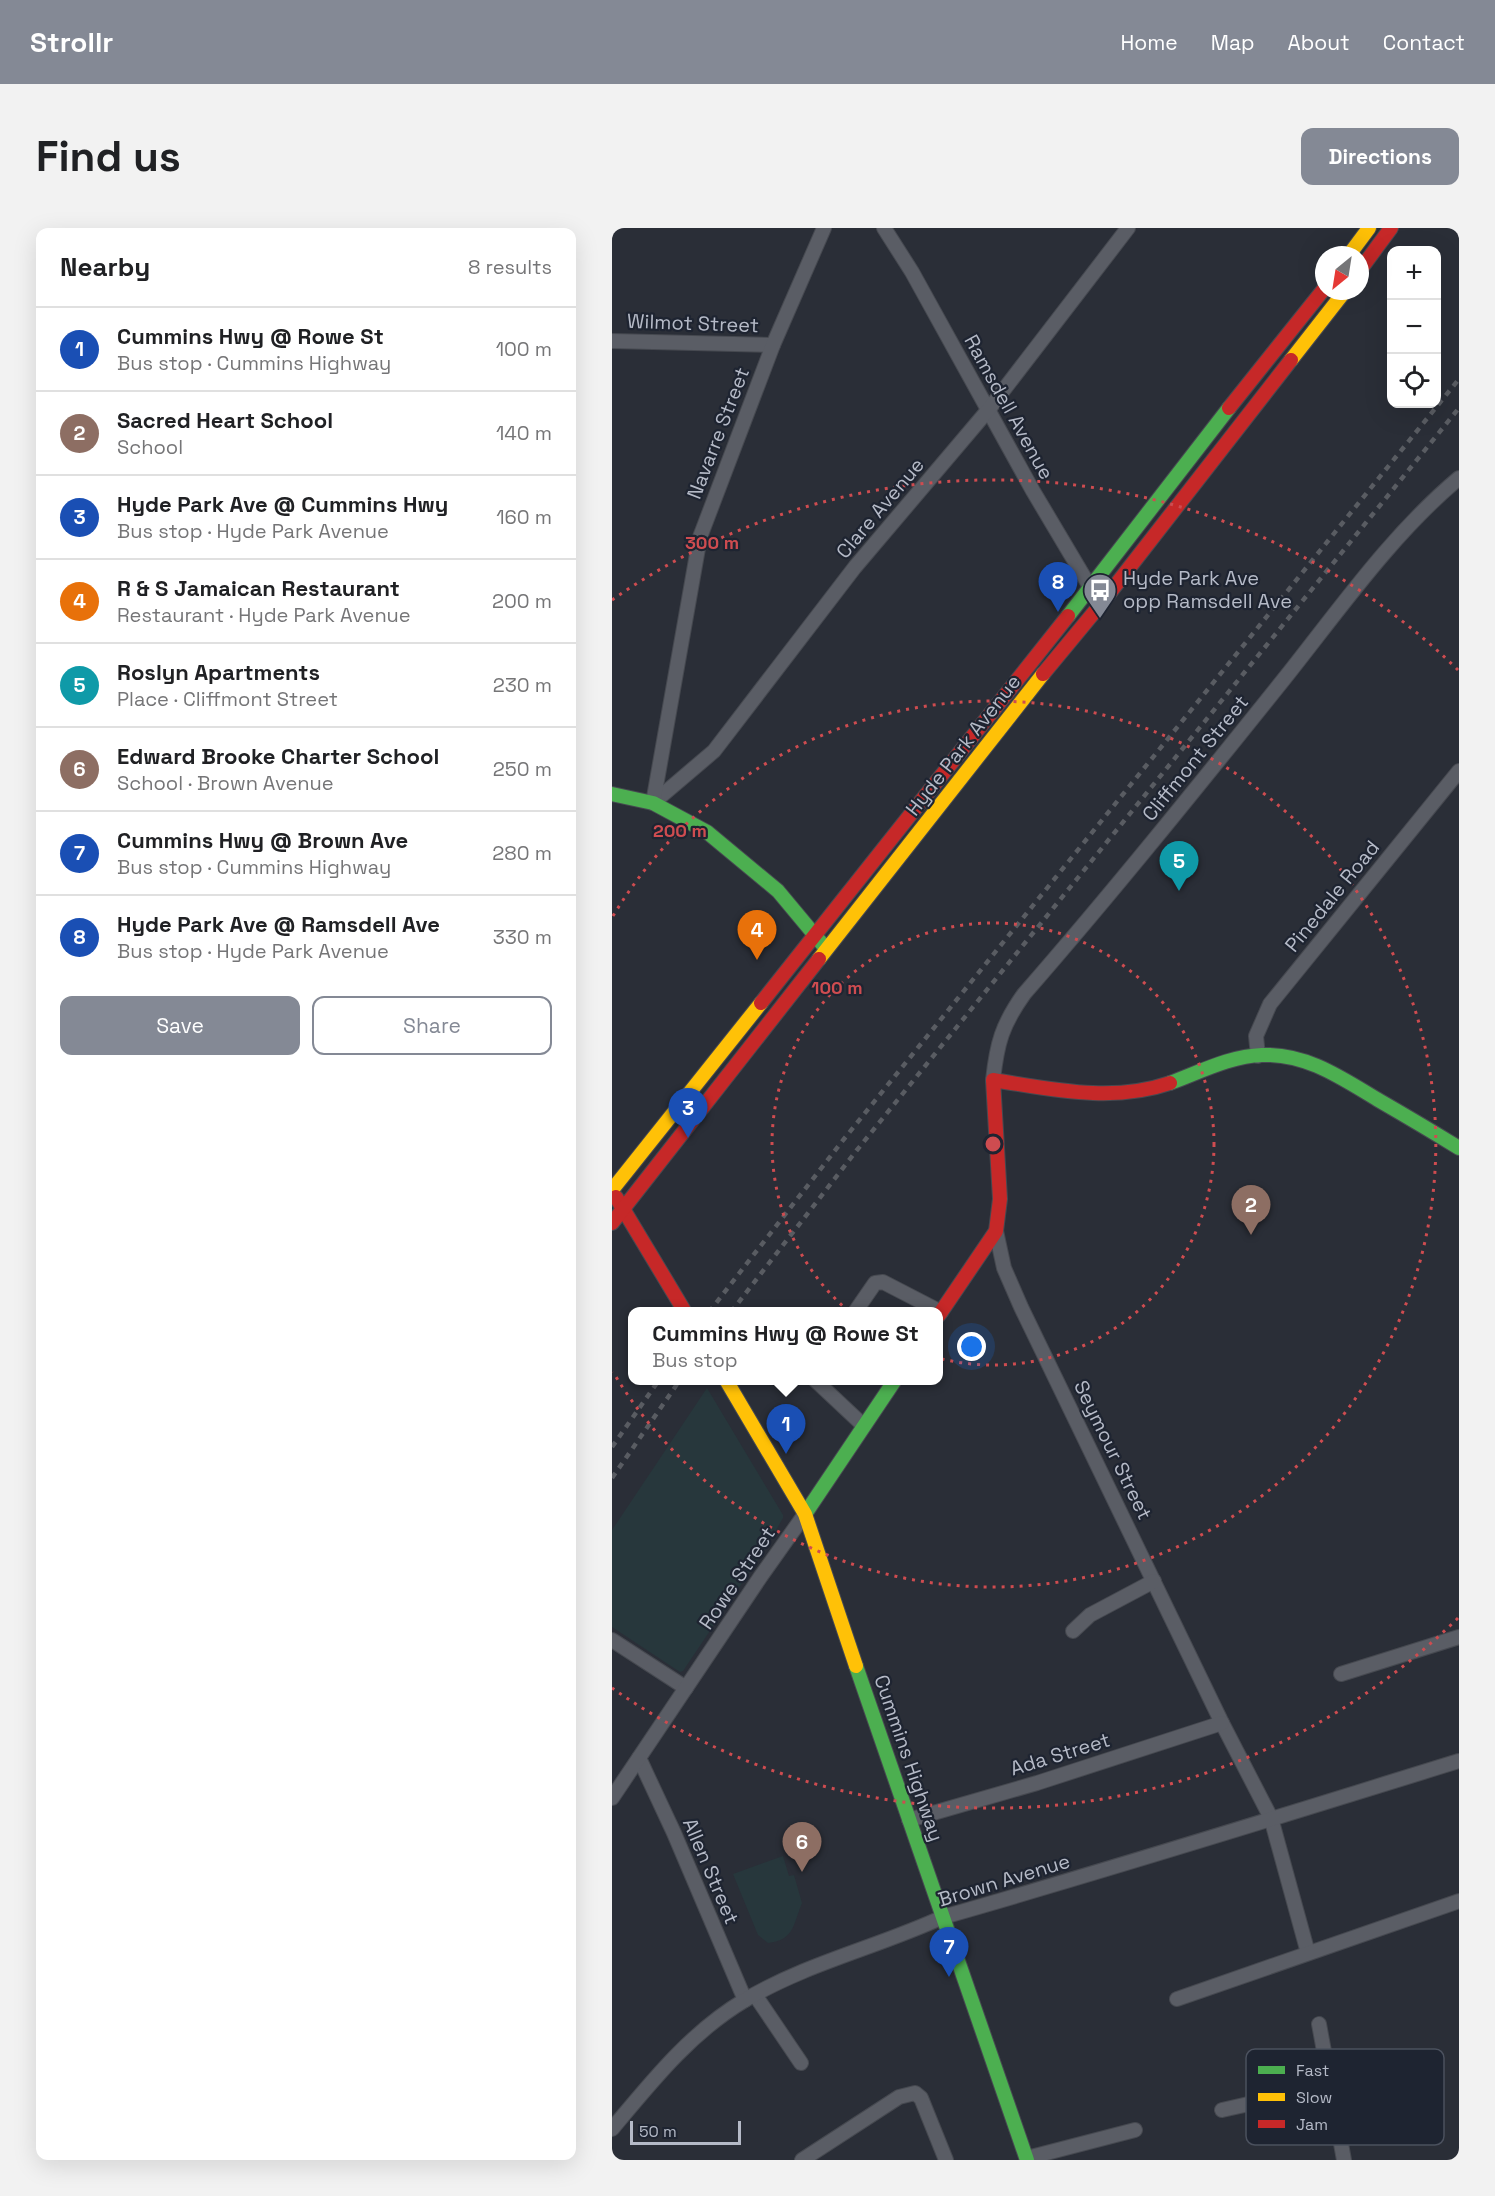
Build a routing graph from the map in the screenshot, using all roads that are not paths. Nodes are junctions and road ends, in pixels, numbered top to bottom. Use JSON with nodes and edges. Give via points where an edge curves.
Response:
{"nodes":[{"id":1,"x":824,"y":228,"type":"edge"},
{"id":2,"x":884,"y":228,"type":"edge"},
{"id":3,"x":1128,"y":228,"type":"edge"},
{"id":4,"x":1369,"y":228,"type":"edge"},
{"id":5,"x":1391,"y":228,"type":"edge"},
{"id":6,"x":1356,"y":246,"type":"edge"},
{"id":7,"x":1369,"y":258,"type":"edge"},
{"id":8,"x":1315,"y":300,"type":"edge"},
{"id":9,"x":1338,"y":300,"type":"edge"},
{"id":10,"x":612,"y":341,"type":"edge"},
{"id":11,"x":772,"y":345,"type":"junction"},
{"id":12,"x":989,"y":409,"type":"junction"},
{"id":13,"x":1459,"y":478,"type":"edge"},
{"id":14,"x":1090,"y":588,"type":"junction"},
{"id":15,"x":1101,"y":604,"type":"junction"},
{"id":16,"x":1459,"y":771,"type":"edge"},
{"id":17,"x":612,"y":794,"type":"edge"},
{"id":18,"x":653,"y":803,"type":"junction"},
{"id":19,"x":814,"y":934,"type":"junction"},
{"id":20,"x":827,"y":949,"type":"junction"},
{"id":21,"x":1258,"y":1056,"type":"junction"},
{"id":22,"x":993,"y":1080,"type":"junction"},
{"id":23,"x":1459,"y":1148,"type":"edge"},
{"id":24,"x":612,"y":1190,"type":"edge"},
{"id":25,"x":622,"y":1209,"type":"junction"},
{"id":26,"x":612,"y":1223,"type":"edge"},
{"id":27,"x":996,"y":1231,"type":"junction"},
{"id":28,"x":683,"y":1307,"type":"edge"},
{"id":29,"x":858,"y":1307,"type":"edge"},
{"id":30,"x":928,"y":1307,"type":"edge"},
{"id":31,"x":943,"y":1310,"type":"edge"},
{"id":32,"x":729,"y":1385,"type":"edge"},
{"id":33,"x":820,"y":1385,"type":"edge"},
{"id":34,"x":892,"y":1385,"type":"edge"},
{"id":35,"x":864,"y":1426,"type":"junction"},
{"id":36,"x":806,"y":1514,"type":"junction"},
{"id":37,"x":1154,"y":1581,"type":"junction"},
{"id":38,"x":1073,"y":1631,"type":"dead end"},
{"id":39,"x":1459,"y":1637,"type":"edge"},
{"id":40,"x":612,"y":1640,"type":"edge"},
{"id":41,"x":1341,"y":1674,"type":"dead end"},
{"id":42,"x":686,"y":1688,"type":"junction"},
{"id":43,"x":1222,"y":1723,"type":"junction"},
{"id":44,"x":639,"y":1758,"type":"junction"},
{"id":45,"x":1459,"y":1761,"type":"edge"},
{"id":46,"x":612,"y":1798,"type":"edge"},
{"id":47,"x":1270,"y":1818,"type":"junction"},
{"id":48,"x":909,"y":1820,"type":"junction"},
{"id":49,"x":1459,"y":1901,"type":"edge"},
{"id":50,"x":943,"y":1917,"type":"junction"},
{"id":51,"x":1308,"y":1953,"type":"junction"},
{"id":52,"x":750,"y":1997,"type":"junction"},
{"id":53,"x":1177,"y":1999,"type":"dead end"},
{"id":54,"x":1319,"y":2024,"type":"dead end"},
{"id":55,"x":1323,"y":2049,"type":"edge"},
{"id":56,"x":801,"y":2062,"type":"dead end"},
{"id":57,"x":1246,"y":2105,"type":"edge"},
{"id":58,"x":1222,"y":2110,"type":"dead end"},
{"id":59,"x":612,"y":2129,"type":"edge"},
{"id":60,"x":1135,"y":2130,"type":"dead end"},
{"id":61,"x":1341,"y":2145,"type":"edge"},
{"id":62,"x":1027,"y":2159,"type":"edge"},
{"id":63,"x":802,"y":2160,"type":"edge"},
{"id":64,"x":946,"y":2160,"type":"edge"},
{"id":65,"x":1344,"y":2160,"type":"edge"}],
"edges":[{"from":1,"to":11,"type":"street","name":"Navarre Street"},
{"from":2,"to":12,"type":"street","name":"Ramsdell Avenue"},
{"from":3,"to":12,"type":"street","name":"Clare Avenue"},
{"from":4,"to":6,"type":"main road"},
{"from":5,"to":7,"type":"main road"},
{"from":8,"to":14,"type":"main road","name":"Hyde Park Avenue"},
{"from":9,"to":15,"type":"main road","name":"Hyde Park Avenue"},
{"from":10,"to":11,"type":"street","name":"Wilmot Street"},
{"from":11,"to":18,"type":"street","name":"Navarre Street","via":[[700,537]]},
{"from":12,"to":14,"type":"street","name":"Ramsdell Avenue"},
{"from":12,"to":18,"type":"street","name":"Clare Avenue","via":[[855,567],[714,751]]},
{"from":13,"to":22,"type":"street","name":"Cliffmont Street","via":[[1394,542],[1024,994],[1000,1035]]},
{"from":14,"to":15,"type":"street","name":"Ramsdell Avenue"},
{"from":14,"to":19,"type":"main road","name":"Hyde Park Avenue"},
{"from":15,"to":20,"type":"main road","name":"Hyde Park Avenue"},
{"from":16,"to":21,"type":"street","name":"Pinedale Road","via":[[1270,1004],[1256,1036]]},
{"from":17,"to":18,"type":"main road"},
{"from":18,"to":19,"type":"main road","via":[[706,832],[737,856],[778,891]]},
{"from":19,"to":20,"type":"main road"},
{"from":19,"to":24,"type":"main road","name":"Hyde Park Avenue"},
{"from":20,"to":25,"type":"main road","name":"Hyde Park Avenue"},
{"from":21,"to":22,"type":"main road","via":[[1139,1092],[1090,1091]]},
{"from":21,"to":23,"type":"main road","via":[[1301,1059],[1326,1069]]},
{"from":22,"to":27,"type":"main road","name":"Seymour Street","via":[[1000,1199]]},
{"from":24,"to":25,"type":"main road"},
{"from":25,"to":26,"type":"main road","name":"Hyde Park Avenue"},
{"from":25,"to":28,"type":"main road"},
{"from":27,"to":31,"type":"main road"},
{"from":27,"to":37,"type":"street","name":"Seymour Street","via":[[1004,1268],[1021,1307]]},
{"from":29,"to":30,"type":"street","via":[[875,1283],[883,1282]]},
{"from":32,"to":36,"type":"main road","name":"Cummins Highway"},
{"from":33,"to":35,"type":"street"},
{"from":34,"to":35,"type":"main road","name":"Rowe Street"},
{"from":35,"to":36,"type":"main road","name":"Rowe Street"},
{"from":36,"to":42,"type":"street","name":"Rowe Street"},
{"from":36,"to":48,"type":"main road","name":"Cummins Highway"},
{"from":37,"to":38,"type":"street","via":[[1090,1615]]},
{"from":37,"to":43,"type":"street","name":"Seymour Street"},
{"from":39,"to":41,"type":"street"},
{"from":40,"to":42,"type":"street"},
{"from":42,"to":44,"type":"street","name":"Rowe Street"},
{"from":43,"to":47,"type":"street","name":"Seymour Street"},
{"from":43,"to":48,"type":"street","name":"Ada Street"},
{"from":44,"to":46,"type":"street","name":"Rowe Street"},
{"from":44,"to":52,"type":"street","name":"Allen Street"},
{"from":45,"to":47,"type":"street","name":"Brown Avenue"},
{"from":47,"to":50,"type":"street","name":"Brown Avenue"},
{"from":47,"to":51,"type":"street","name":"Seymour Street"},
{"from":48,"to":50,"type":"main road","name":"Cummins Highway"},
{"from":49,"to":51,"type":"street"},
{"from":50,"to":52,"type":"street","name":"Brown Avenue","via":[[831,1959]]},
{"from":50,"to":62,"type":"main road","name":"Cummins Highway"},
{"from":51,"to":53,"type":"street"},
{"from":52,"to":56,"type":"street","name":"Allen Street"},
{"from":52,"to":59,"type":"street","name":"Brown Avenue","via":[[680,2052]]},
{"from":54,"to":55,"type":"street"},
{"from":57,"to":58,"type":"street"},
{"from":60,"to":62,"type":"street"},
{"from":61,"to":65,"type":"street"},
{"from":63,"to":64,"type":"street","via":[[899,2097],[915,2093],[921,2098]]}]}
